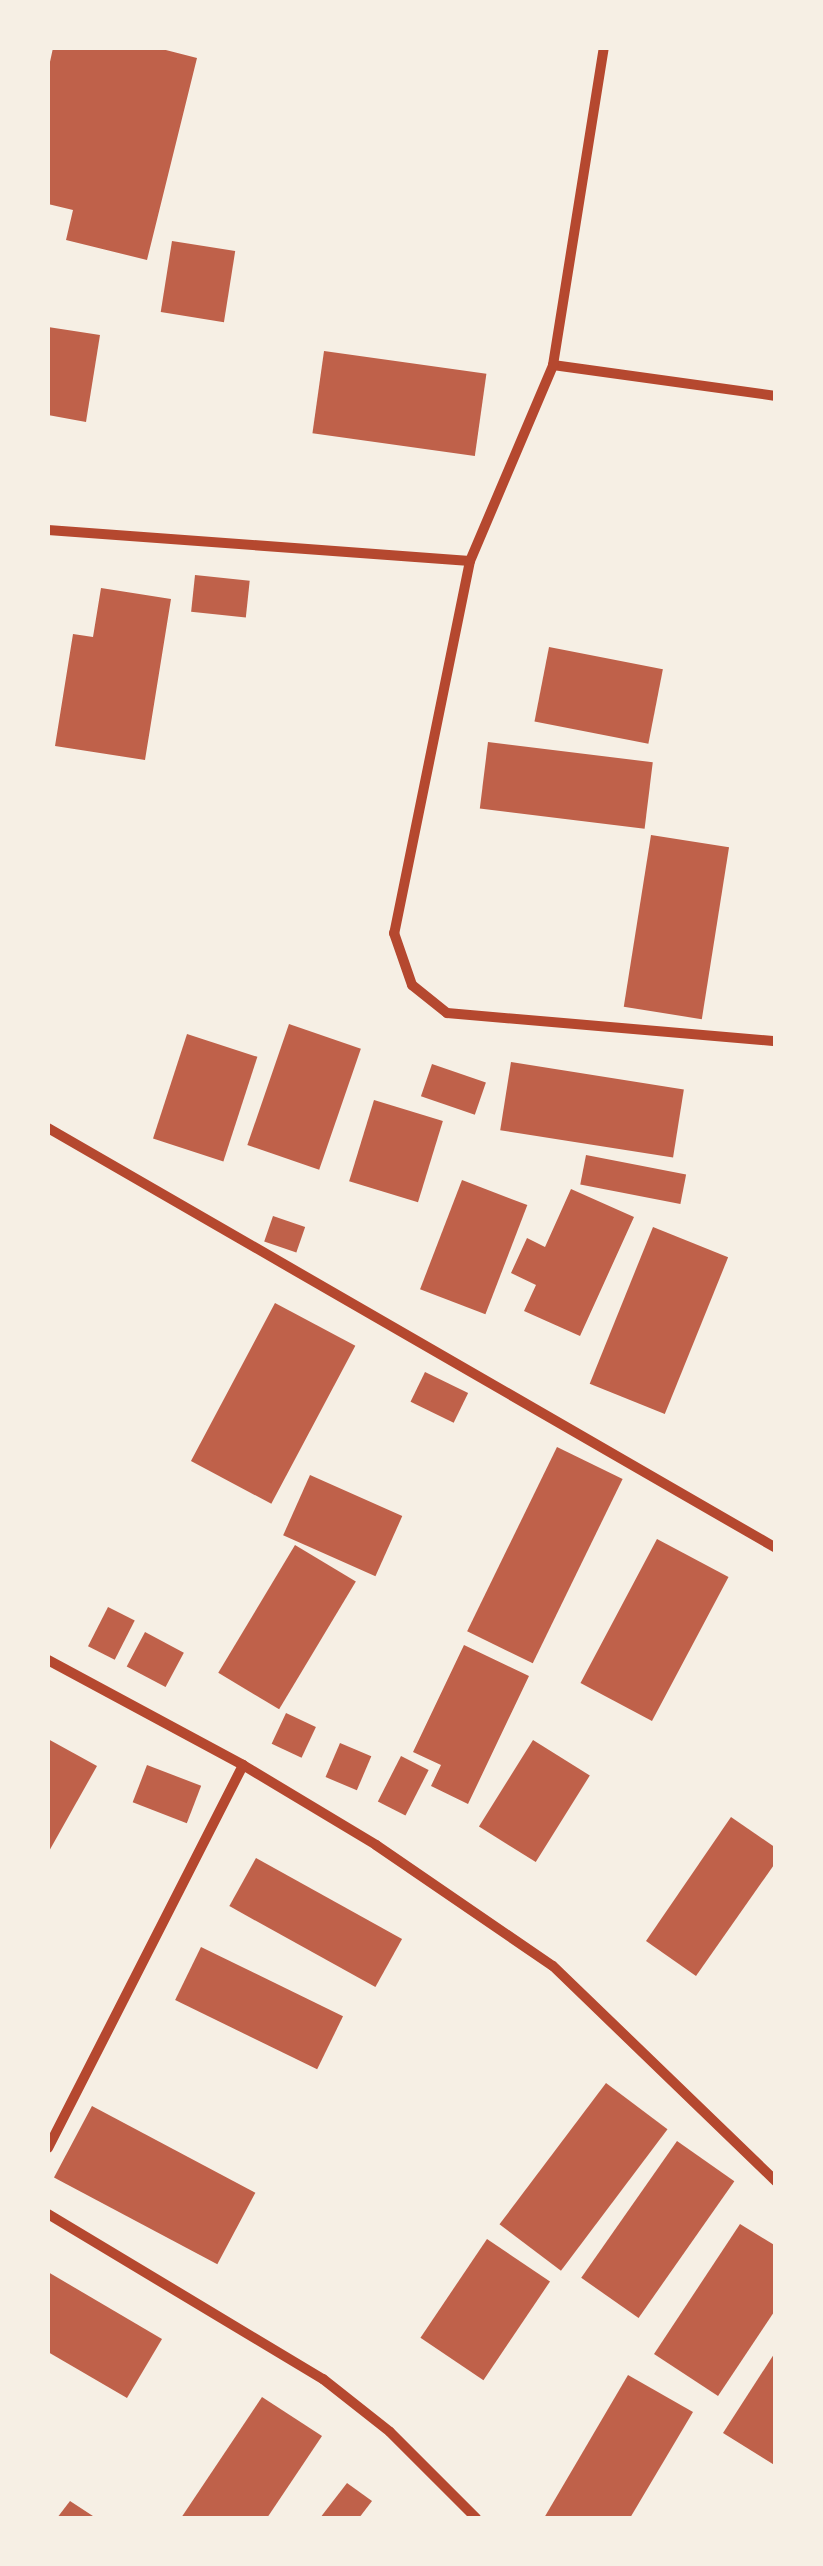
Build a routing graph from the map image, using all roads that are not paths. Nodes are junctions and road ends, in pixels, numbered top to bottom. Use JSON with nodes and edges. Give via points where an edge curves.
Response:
{"nodes":[{"id":1,"x":604,"y":48,"type":"edge"},
{"id":2,"x":553,"y":366,"type":"junction"},
{"id":3,"x":776,"y":396,"type":"edge"},
{"id":4,"x":48,"y":530,"type":"edge"},
{"id":5,"x":470,"y":560,"type":"junction"},
{"id":6,"x":776,"y":1040,"type":"edge"},
{"id":7,"x":48,"y":1128,"type":"edge"},
{"id":8,"x":776,"y":1548,"type":"edge"},
{"id":9,"x":48,"y":1660,"type":"edge"},
{"id":10,"x":243,"y":1765,"type":"junction"},
{"id":11,"x":48,"y":2148,"type":"edge"},
{"id":12,"x":776,"y":2181,"type":"edge"},
{"id":13,"x":48,"y":2214,"type":"edge"},
{"id":14,"x":476,"y":2518,"type":"edge"}],
"edges":[{"from":1,"to":2,"type":"street"},
{"from":2,"to":3,"type":"street"},
{"from":2,"to":5,"type":"street"},
{"from":4,"to":5,"type":"street"},
{"from":5,"to":6,"type":"street","via":[[394,933],[412,985],[447,1013]]},
{"from":7,"to":8,"type":"street"},
{"from":9,"to":10,"type":"street"},
{"from":10,"to":11,"type":"street"},
{"from":10,"to":12,"type":"street","via":[[376,1845],[553,1966]]},
{"from":13,"to":14,"type":"street","via":[[324,2379],[390,2432]]}]}
